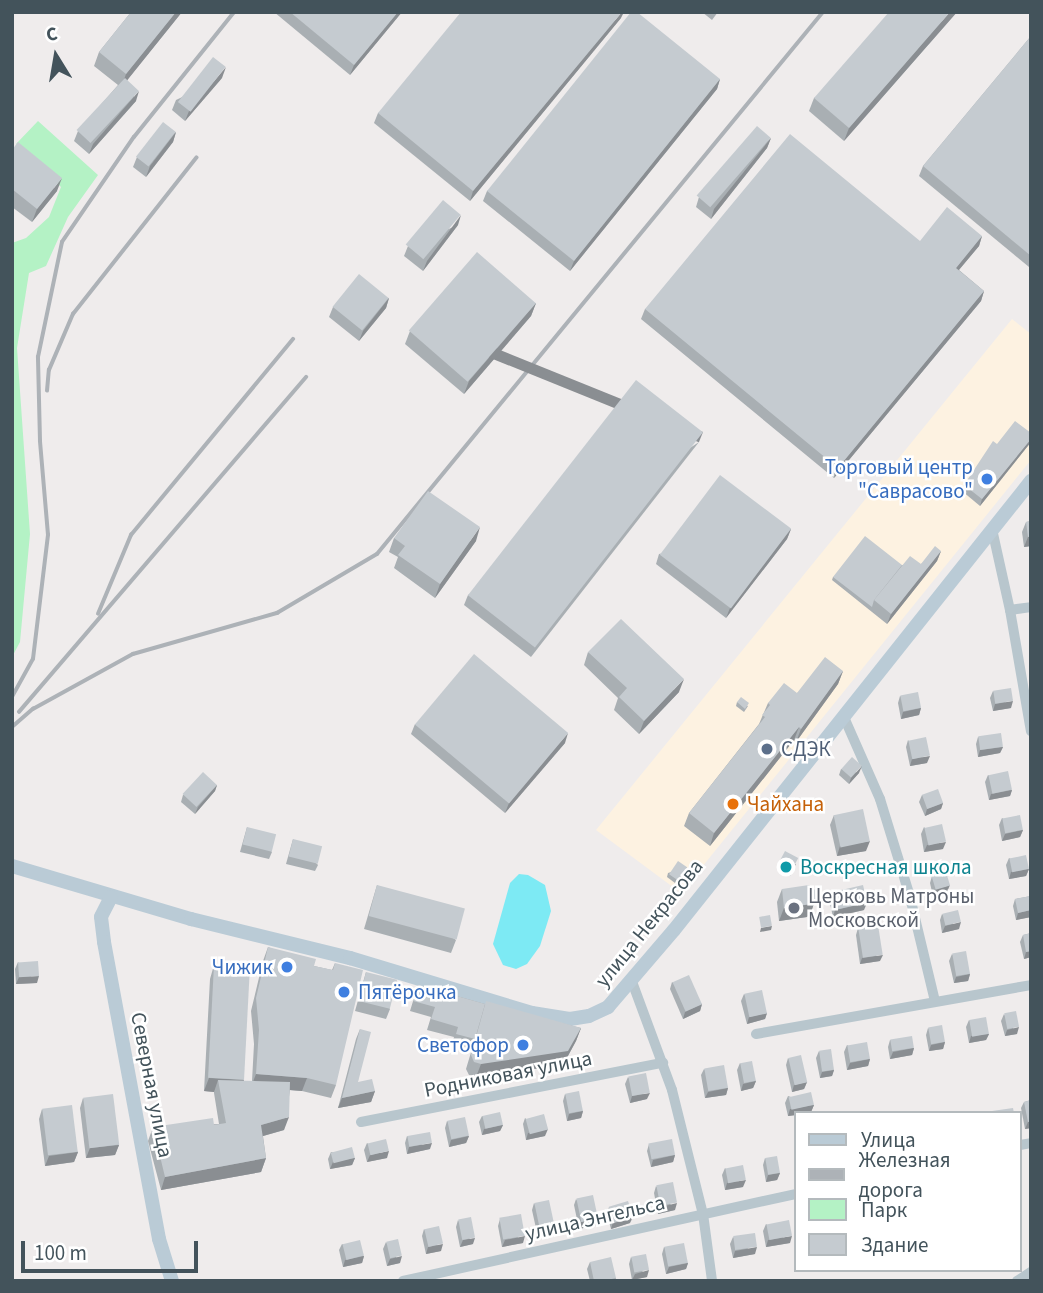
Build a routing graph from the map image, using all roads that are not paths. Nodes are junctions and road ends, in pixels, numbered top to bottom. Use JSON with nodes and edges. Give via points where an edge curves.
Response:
{"nodes":[{"id":1,"x":1031,"y":481,"type":"edge"},
{"id":2,"x":992,"y":529,"type":"junction"},
{"id":3,"x":1031,"y":607,"type":"edge"},
{"id":4,"x":1010,"y":610,"type":"junction"},
{"id":5,"x":843,"y":715,"type":"junction"},
{"id":6,"x":1031,"y":731,"type":"edge"},
{"id":7,"x":12,"y":866,"type":"edge"},
{"id":8,"x":111,"y":897,"type":"junction"},
{"id":9,"x":631,"y":979,"type":"junction"},
{"id":10,"x":1031,"y":985,"type":"edge"},
{"id":11,"x":934,"y":1001,"type":"junction"},
{"id":12,"x":756,"y":1034,"type":"dead end"},
{"id":13,"x":663,"y":1063,"type":"junction"},
{"id":14,"x":361,"y":1122,"type":"dead end"},
{"id":15,"x":794,"y":1194,"type":"edge"},
{"id":16,"x":703,"y":1214,"type":"junction"},
{"id":17,"x":1031,"y":1272,"type":"edge"},
{"id":18,"x":172,"y":1281,"type":"edge"},
{"id":19,"x":403,"y":1281,"type":"edge"},
{"id":20,"x":712,"y":1281,"type":"edge"},
{"id":21,"x":1017,"y":1281,"type":"edge"}],
"edges":[{"from":1,"to":2,"type":"street","name":"улица Некрасова"},
{"from":2,"to":4,"type":"street"},
{"from":2,"to":5,"type":"street","name":"улица Некрасова"},
{"from":3,"to":4,"type":"street"},
{"from":4,"to":6,"type":"street"},
{"from":5,"to":9,"type":"street","name":"улица Некрасова"},
{"from":5,"to":11,"type":"street","via":[[880,799],[909,893]]},
{"from":7,"to":8,"type":"street","name":"улица Некрасова"},
{"from":8,"to":9,"type":"street","name":"улица Некрасова","via":[[570,1020],[608,1007]]},
{"from":8,"to":18,"type":"street","name":"Северная улица","via":[[101,917],[104,942],[159,1239]]},
{"from":9,"to":13,"type":"street"},
{"from":10,"to":11,"type":"street"},
{"from":11,"to":12,"type":"street"},
{"from":13,"to":14,"type":"street","name":"Родниковая улица"},
{"from":13,"to":16,"type":"street"},
{"from":15,"to":16,"type":"street","name":"улица Энгельса"},
{"from":16,"to":19,"type":"street","name":"улица Энгельса"},
{"from":16,"to":20,"type":"street"},
{"from":17,"to":21,"type":"street"}]}
